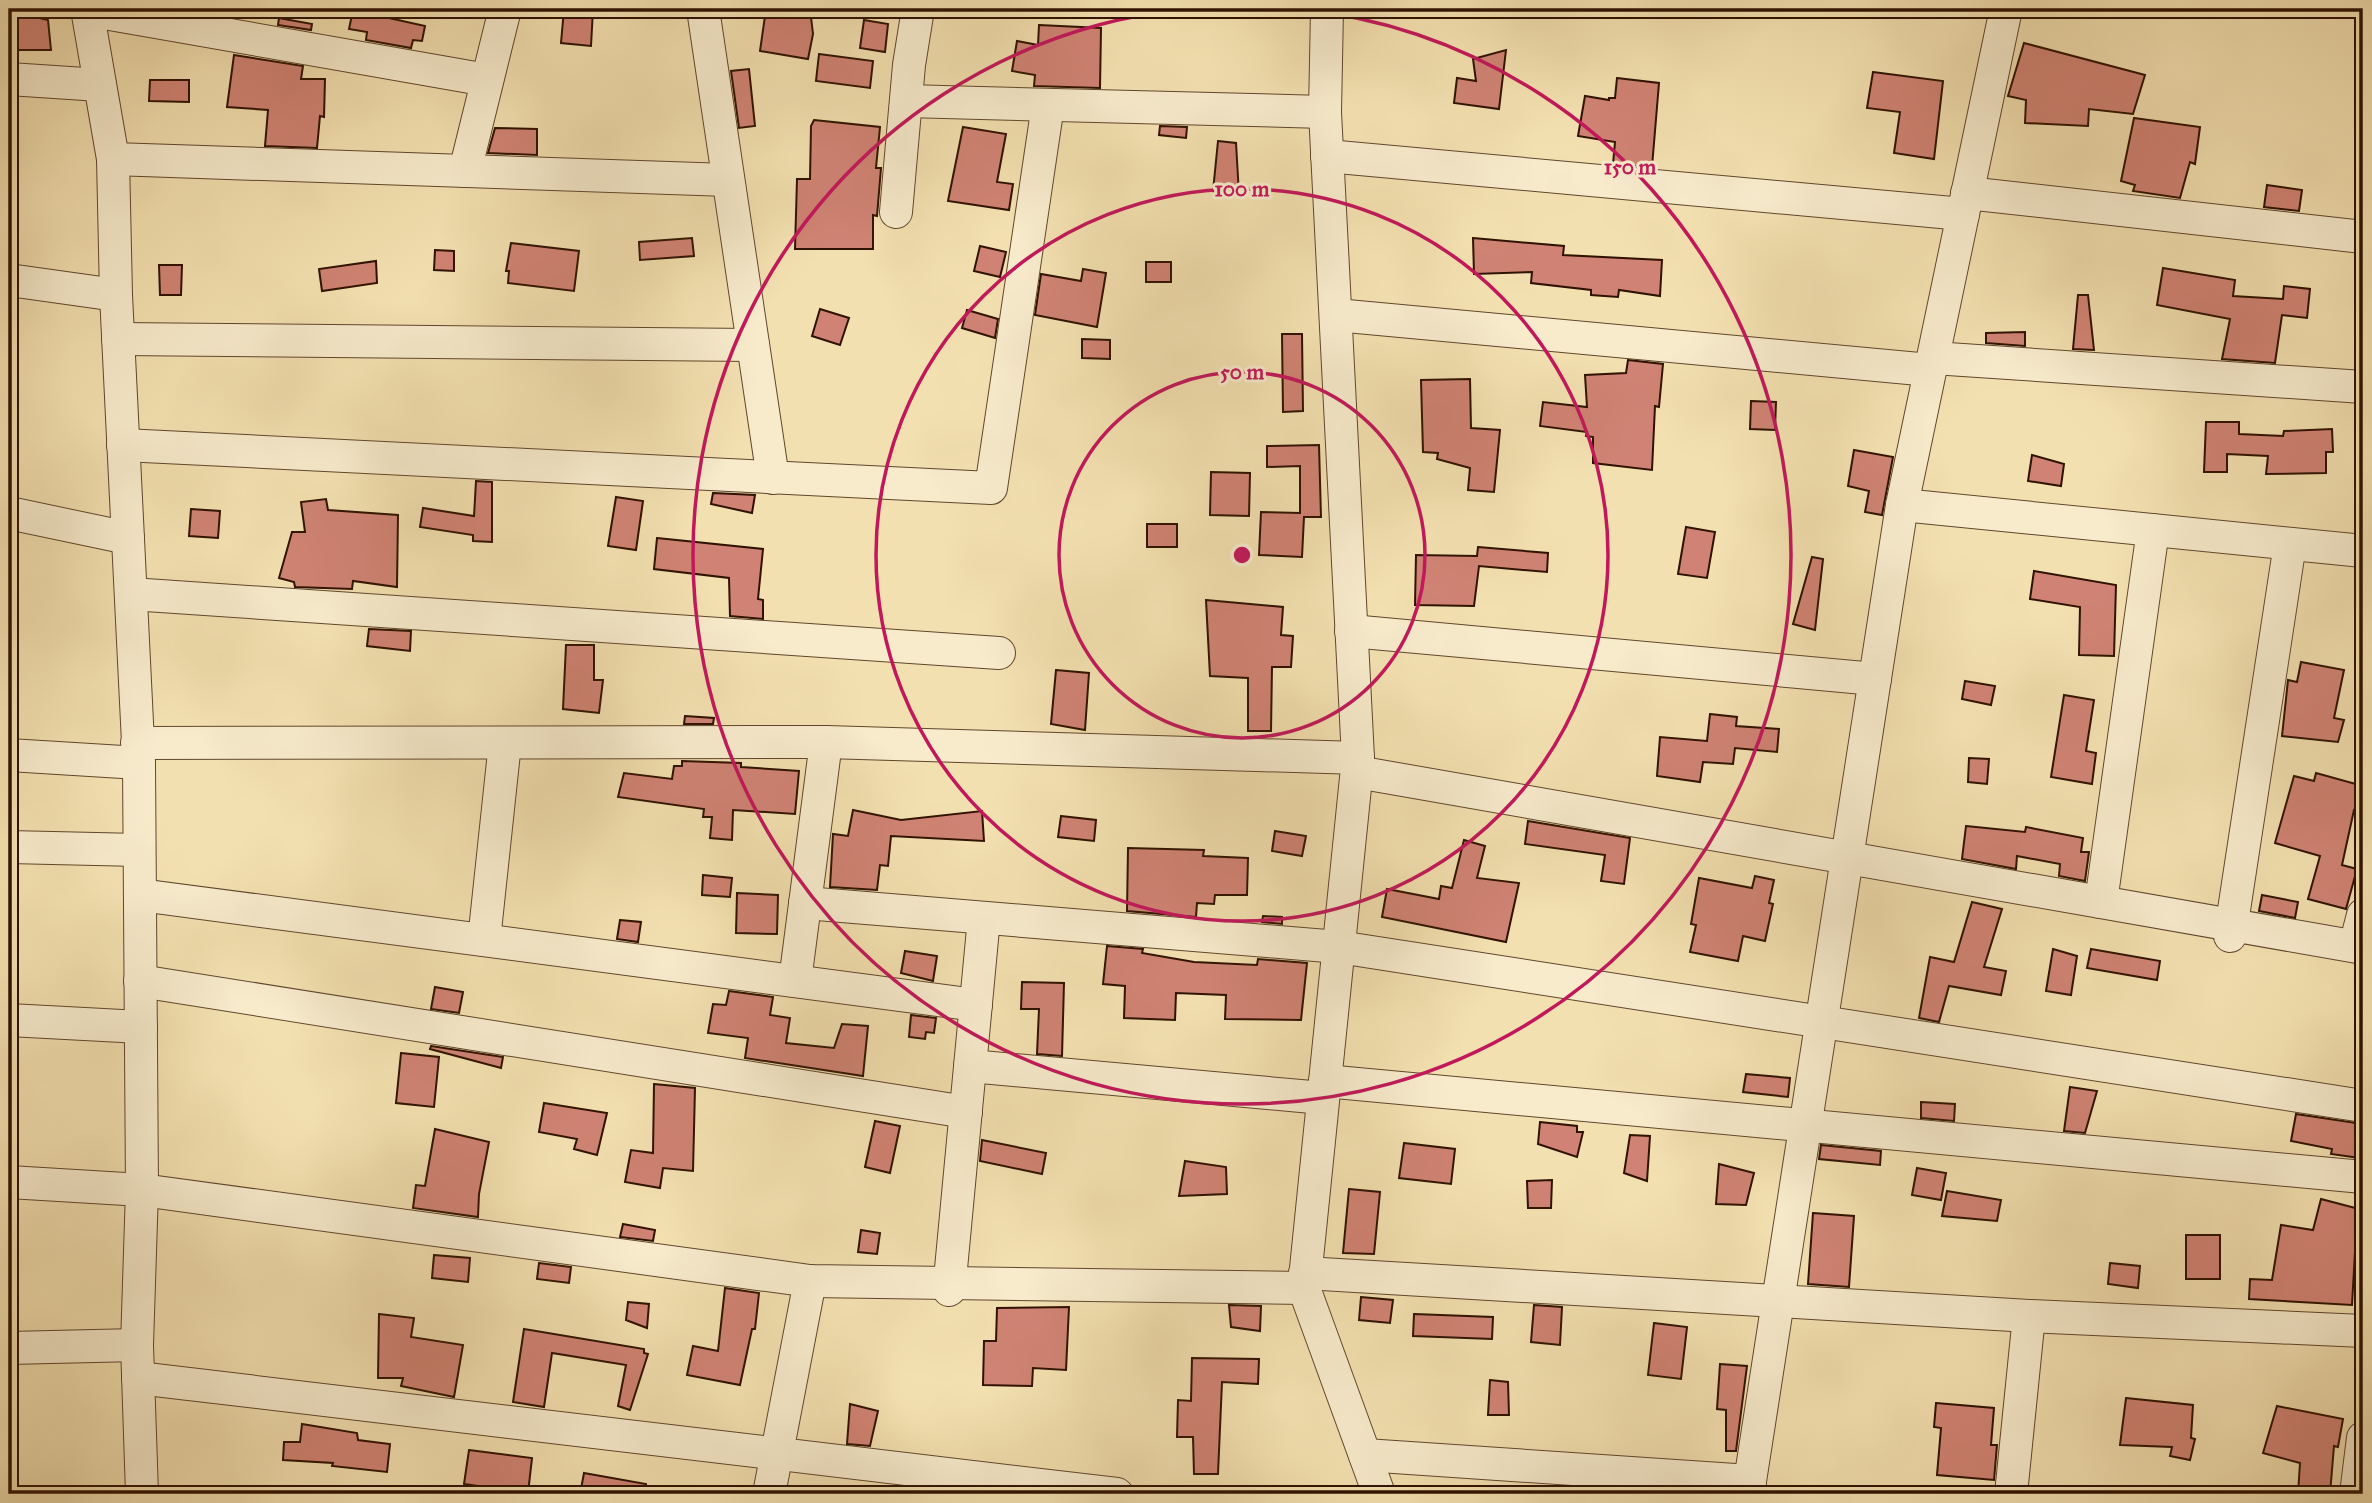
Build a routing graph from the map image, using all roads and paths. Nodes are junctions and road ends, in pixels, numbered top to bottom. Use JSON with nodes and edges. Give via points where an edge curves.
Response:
{"nodes":[{"id":1,"x":87,"y":9,"type":"edge"},
{"id":2,"x":505,"y":9,"type":"edge"},
{"id":3,"x":703,"y":9,"type":"edge"},
{"id":4,"x":918,"y":9,"type":"edge"},
{"id":5,"x":1327,"y":9,"type":"edge"},
{"id":6,"x":2006,"y":9,"type":"edge"},
{"id":7,"x":9,"y":79,"type":"edge"},
{"id":8,"x":487,"y":80,"type":"junction"},
{"id":9,"x":100,"y":85,"type":"junction"},
{"id":10,"x":906,"y":101,"type":"junction"},
{"id":11,"x":1048,"y":105,"type":"junction"},
{"id":12,"x":1325,"y":112,"type":"junction"},
{"id":13,"x":1327,"y":156,"type":"junction"},
{"id":14,"x":113,"y":159,"type":"junction"},
{"id":15,"x":465,"y":171,"type":"junction"},
{"id":16,"x":728,"y":180,"type":"junction"},
{"id":17,"x":1965,"y":203,"type":"junction"},
{"id":18,"x":896,"y":212,"type":"dead end"},
{"id":19,"x":2363,"y":237,"type":"edge"},
{"id":20,"x":9,"y":280,"type":"edge"},
{"id":21,"x":116,"y":295,"type":"junction"},
{"id":22,"x":1336,"y":315,"type":"junction"},
{"id":23,"x":118,"y":339,"type":"junction"},
{"id":24,"x":753,"y":345,"type":"junction"},
{"id":25,"x":1931,"y":364,"type":"junction"},
{"id":26,"x":2363,"y":387,"type":"edge"},
{"id":27,"x":123,"y":445,"type":"junction"},
{"id":28,"x":773,"y":478,"type":"junction"},
{"id":29,"x":1902,"y":505,"type":"junction"},
{"id":30,"x":9,"y":513,"type":"edge"},
{"id":31,"x":2153,"y":530,"type":"junction"},
{"id":32,"x":128,"y":538,"type":"junction"},
{"id":33,"x":2290,"y":544,"type":"junction"},
{"id":34,"x":2363,"y":551,"type":"edge"},
{"id":35,"x":131,"y":594,"type":"junction"},
{"id":36,"x":1352,"y":631,"type":"junction"},
{"id":37,"x":999,"y":653,"type":"dead end"},
{"id":38,"x":1875,"y":679,"type":"junction"},
{"id":39,"x":826,"y":742,"type":"junction"},
{"id":40,"x":505,"y":743,"type":"junction"},
{"id":41,"x":138,"y":753,"type":"junction"},
{"id":42,"x":9,"y":755,"type":"edge"},
{"id":43,"x":1357,"y":765,"type":"junction"},
{"id":44,"x":9,"y":847,"type":"edge"},
{"id":45,"x":139,"y":850,"type":"junction"},
{"id":46,"x":1847,"y":858,"type":"junction"},
{"id":47,"x":140,"y":895,"type":"junction"},
{"id":48,"x":2101,"y":902,"type":"junction"},
{"id":49,"x":805,"y":903,"type":"junction"},
{"id":50,"x":2363,"y":915,"type":"edge"},
{"id":51,"x":984,"y":918,"type":"junction"},
{"id":52,"x":2231,"y":930,"type":"junction"},
{"id":53,"x":484,"y":940,"type":"junction"},
{"id":54,"x":1339,"y":947,"type":"junction"},
{"id":55,"x":2359,"y":947,"type":"edge"},
{"id":56,"x":141,"y":981,"type":"junction"},
{"id":57,"x":795,"y":981,"type":"junction"},
{"id":58,"x":976,"y":1004,"type":"junction"},
{"id":59,"x":9,"y":1020,"type":"edge"},
{"id":60,"x":1821,"y":1022,"type":"junction"},
{"id":61,"x":141,"y":1027,"type":"junction"},
{"id":62,"x":970,"y":1066,"type":"junction"},
{"id":63,"x":1324,"y":1089,"type":"junction"},
{"id":64,"x":2363,"y":1105,"type":"edge"},
{"id":65,"x":966,"y":1112,"type":"junction"},
{"id":66,"x":1805,"y":1125,"type":"junction"},
{"id":67,"x":2363,"y":1177,"type":"edge"},
{"id":68,"x":9,"y":1182,"type":"edge"},
{"id":69,"x":142,"y":1190,"type":"junction"},
{"id":70,"x":810,"y":1281,"type":"junction"},
{"id":71,"x":1305,"y":1281,"type":"junction"},
{"id":72,"x":949,"y":1286,"type":"junction"},
{"id":73,"x":1778,"y":1301,"type":"junction"},
{"id":74,"x":2029,"y":1316,"type":"junction"},
{"id":75,"x":2363,"y":1331,"type":"edge"},
{"id":76,"x":137,"y":1345,"type":"junction"},
{"id":77,"x":9,"y":1348,"type":"edge"},
{"id":78,"x":138,"y":1378,"type":"junction"},
{"id":79,"x":2363,"y":1438,"type":"edge"},
{"id":80,"x":776,"y":1455,"type":"junction"},
{"id":81,"x":1365,"y":1455,"type":"junction"},
{"id":82,"x":1749,"y":1488,"type":"edge"},
{"id":83,"x":142,"y":1494,"type":"edge"},
{"id":84,"x":769,"y":1494,"type":"edge"},
{"id":85,"x":1117,"y":1494,"type":"edge"},
{"id":86,"x":1379,"y":1494,"type":"edge"},
{"id":87,"x":2011,"y":1494,"type":"edge"},
{"id":88,"x":2357,"y":1494,"type":"edge"}],
"edges":[{"from":1,"to":8,"type":"street"},
{"from":1,"to":9,"type":"street"},
{"from":2,"to":8,"type":"street"},
{"from":3,"to":16,"type":"street"},
{"from":4,"to":10,"type":"street"},
{"from":5,"to":12,"type":"street"},
{"from":6,"to":17,"type":"street"},
{"from":7,"to":9,"type":"street"},
{"from":8,"to":15,"type":"street"},
{"from":9,"to":14,"type":"street"},
{"from":10,"to":11,"type":"street"},
{"from":10,"to":18,"type":"street"},
{"from":11,"to":12,"type":"street"},
{"from":11,"to":28,"type":"street","via":[[992,488]]},
{"from":12,"to":13,"type":"street"},
{"from":13,"to":17,"type":"street"},
{"from":13,"to":22,"type":"street"},
{"from":14,"to":15,"type":"street"},
{"from":14,"to":21,"type":"street"},
{"from":15,"to":16,"type":"street"},
{"from":16,"to":24,"type":"street"},
{"from":17,"to":19,"type":"street"},
{"from":17,"to":25,"type":"street"},
{"from":20,"to":21,"type":"street"},
{"from":21,"to":23,"type":"street"},
{"from":22,"to":25,"type":"street"},
{"from":22,"to":36,"type":"street"},
{"from":23,"to":24,"type":"street"},
{"from":23,"to":27,"type":"street"},
{"from":24,"to":28,"type":"street"},
{"from":25,"to":26,"type":"street"},
{"from":25,"to":29,"type":"street"},
{"from":27,"to":28,"type":"street"},
{"from":27,"to":32,"type":"street"},
{"from":29,"to":31,"type":"street"},
{"from":29,"to":38,"type":"street"},
{"from":30,"to":32,"type":"street"},
{"from":31,"to":33,"type":"street"},
{"from":31,"to":48,"type":"street"},
{"from":32,"to":35,"type":"street"},
{"from":33,"to":34,"type":"street"},
{"from":33,"to":52,"type":"street"},
{"from":35,"to":37,"type":"street"},
{"from":35,"to":41,"type":"street"},
{"from":36,"to":38,"type":"street"},
{"from":36,"to":43,"type":"street"},
{"from":38,"to":46,"type":"street"},
{"from":39,"to":40,"type":"street"},
{"from":39,"to":43,"type":"street"},
{"from":39,"to":49,"type":"street"},
{"from":40,"to":41,"type":"street"},
{"from":40,"to":53,"type":"street"},
{"from":41,"to":42,"type":"street"},
{"from":41,"to":45,"type":"street"},
{"from":43,"to":46,"type":"street"},
{"from":43,"to":54,"type":"street"},
{"from":44,"to":45,"type":"street"},
{"from":45,"to":47,"type":"street"},
{"from":46,"to":48,"type":"street"},
{"from":46,"to":60,"type":"street"},
{"from":47,"to":53,"type":"street"},
{"from":47,"to":56,"type":"street"},
{"from":48,"to":52,"type":"street"},
{"from":49,"to":51,"type":"street"},
{"from":49,"to":57,"type":"street"},
{"from":50,"to":55,"type":"street"},
{"from":51,"to":54,"type":"street"},
{"from":51,"to":58,"type":"street"},
{"from":52,"to":55,"type":"street"},
{"from":53,"to":57,"type":"street"},
{"from":54,"to":60,"type":"street"},
{"from":54,"to":63,"type":"street"},
{"from":56,"to":61,"type":"street"},
{"from":56,"to":65,"type":"street"},
{"from":57,"to":58,"type":"street"},
{"from":58,"to":62,"type":"street"},
{"from":59,"to":61,"type":"street"},
{"from":60,"to":64,"type":"street"},
{"from":60,"to":66,"type":"street"},
{"from":61,"to":69,"type":"street"},
{"from":62,"to":63,"type":"street"},
{"from":62,"to":65,"type":"street"},
{"from":63,"to":66,"type":"street"},
{"from":63,"to":71,"type":"street"},
{"from":65,"to":72,"type":"street"},
{"from":66,"to":67,"type":"street"},
{"from":66,"to":73,"type":"street"},
{"from":68,"to":69,"type":"street"},
{"from":69,"to":70,"type":"street"},
{"from":69,"to":76,"type":"street"},
{"from":70,"to":72,"type":"street"},
{"from":70,"to":80,"type":"street"},
{"from":71,"to":72,"type":"street"},
{"from":71,"to":73,"type":"street"},
{"from":71,"to":81,"type":"street"},
{"from":73,"to":74,"type":"street"},
{"from":73,"to":82,"type":"street"},
{"from":74,"to":75,"type":"street"},
{"from":74,"to":87,"type":"street"},
{"from":76,"to":77,"type":"street"},
{"from":76,"to":78,"type":"street"},
{"from":78,"to":80,"type":"street"},
{"from":78,"to":83,"type":"street"},
{"from":79,"to":88,"type":"street"},
{"from":80,"to":84,"type":"street"},
{"from":80,"to":85,"type":"street"},
{"from":81,"to":82,"type":"street"},
{"from":81,"to":86,"type":"street"}]}
